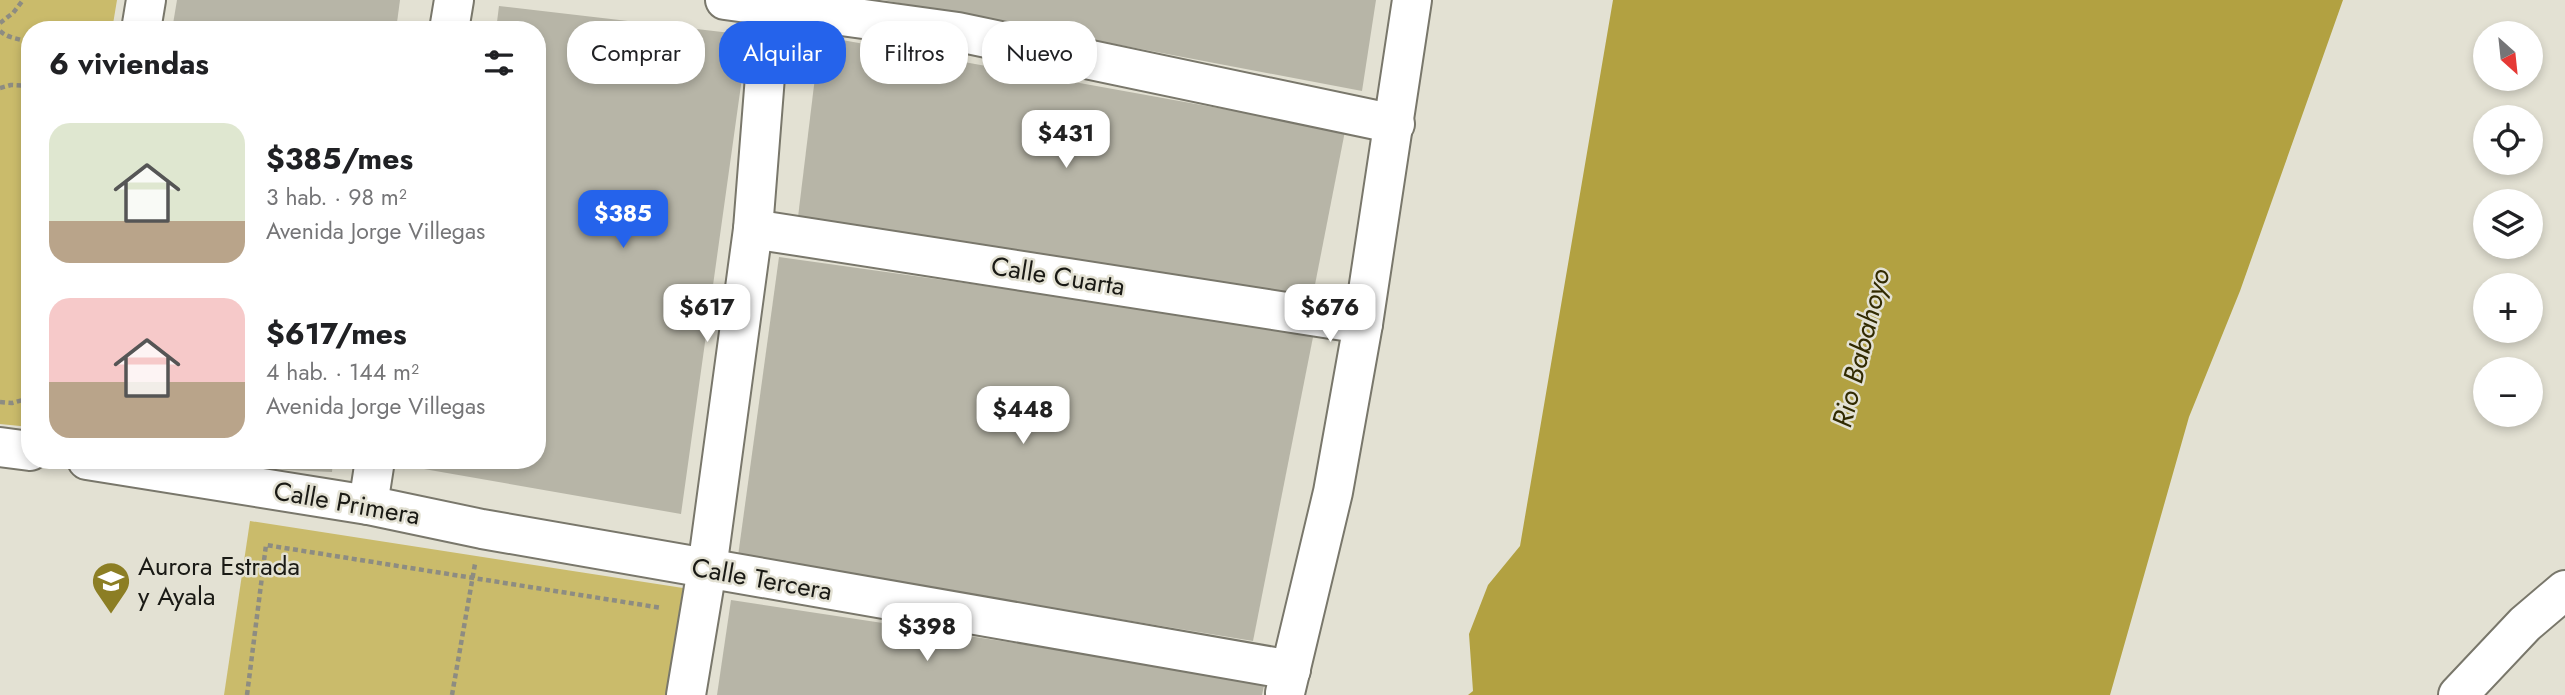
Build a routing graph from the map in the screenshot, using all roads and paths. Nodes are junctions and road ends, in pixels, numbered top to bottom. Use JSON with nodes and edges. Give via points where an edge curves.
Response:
{"nodes":[{"id":1,"x":23,"y":0,"type":"edge"},
{"id":2,"x":146,"y":0,"type":"edge"},
{"id":3,"x":454,"y":0,"type":"edge"},
{"id":4,"x":726,"y":0,"type":"edge"},
{"id":5,"x":1412,"y":0,"type":"edge"},
{"id":6,"x":771,"y":4,"type":"edge"},
{"id":7,"x":142,"y":21,"type":"edge"},
{"id":8,"x":450,"y":21,"type":"edge"},
{"id":9,"x":0,"y":23,"type":"edge"},
{"id":10,"x":0,"y":31,"type":"edge"},
{"id":11,"x":21,"y":39,"type":"edge"},
{"id":12,"x":21,"y":86,"type":"edge"},
{"id":13,"x":0,"y":88,"type":"edge"},
{"id":14,"x":1395,"y":124,"type":"junction"},
{"id":15,"x":753,"y":229,"type":"junction"},
{"id":16,"x":1363,"y":324,"type":"junction"},
{"id":17,"x":21,"y":400,"type":"edge"},
{"id":18,"x":0,"y":402,"type":"edge"},
{"id":19,"x":0,"y":447,"type":"edge"},
{"id":20,"x":21,"y":450,"type":"edge"},
{"id":21,"x":142,"y":469,"type":"edge"},
{"id":22,"x":374,"y":469,"type":"edge"},
{"id":23,"x":368,"y":505,"type":"junction"},
{"id":24,"x":482,"y":529,"type":"junction"},
{"id":25,"x":707,"y":569,"type":"junction"},
{"id":26,"x":472,"y":579,"type":"junction"},
{"id":27,"x":2565,"y":590,"type":"edge"},
{"id":28,"x":666,"y":609,"type":"dead end"},
{"id":29,"x":1288,"y":682,"type":"edge"},
{"id":30,"x":247,"y":695,"type":"edge"},
{"id":31,"x":452,"y":695,"type":"edge"},
{"id":32,"x":686,"y":695,"type":"edge"},
{"id":33,"x":2458,"y":695,"type":"edge"}],
"edges":[{"from":1,"to":9,"type":"path"},
{"from":2,"to":7,"type":"street"},
{"from":3,"to":8,"type":"street"},
{"from":4,"to":6,"type":"street"},
{"from":5,"to":14,"type":"street"},
{"from":6,"to":14,"type":"street","via":[[958,32]]},
{"from":6,"to":15,"type":"street"},
{"from":10,"to":11,"type":"path","via":[[8,38]]},
{"from":12,"to":13,"type":"path"},
{"from":14,"to":16,"type":"street"},
{"from":15,"to":16,"type":"street","name":"Calle Cuarta"},
{"from":15,"to":25,"type":"street"},
{"from":16,"to":29,"type":"street","via":[[1333,492]]},
{"from":17,"to":18,"type":"path"},
{"from":19,"to":20,"type":"street"},
{"from":21,"to":23,"type":"street","name":"Calle Primera"},
{"from":22,"to":23,"type":"street"},
{"from":23,"to":24,"type":"street","name":"Calle Primera"},
{"from":24,"to":25,"type":"street","name":"Calle Tercera"},
{"from":24,"to":26,"type":"path"},
{"from":25,"to":29,"type":"street","name":"Calle Tercera"},
{"from":25,"to":32,"type":"street"},
{"from":26,"to":28,"type":"path"},
{"from":26,"to":30,"type":"path","via":[[266,545]]},
{"from":26,"to":31,"type":"path"},
{"from":27,"to":33,"type":"street","via":[[2525,624]]}]}
